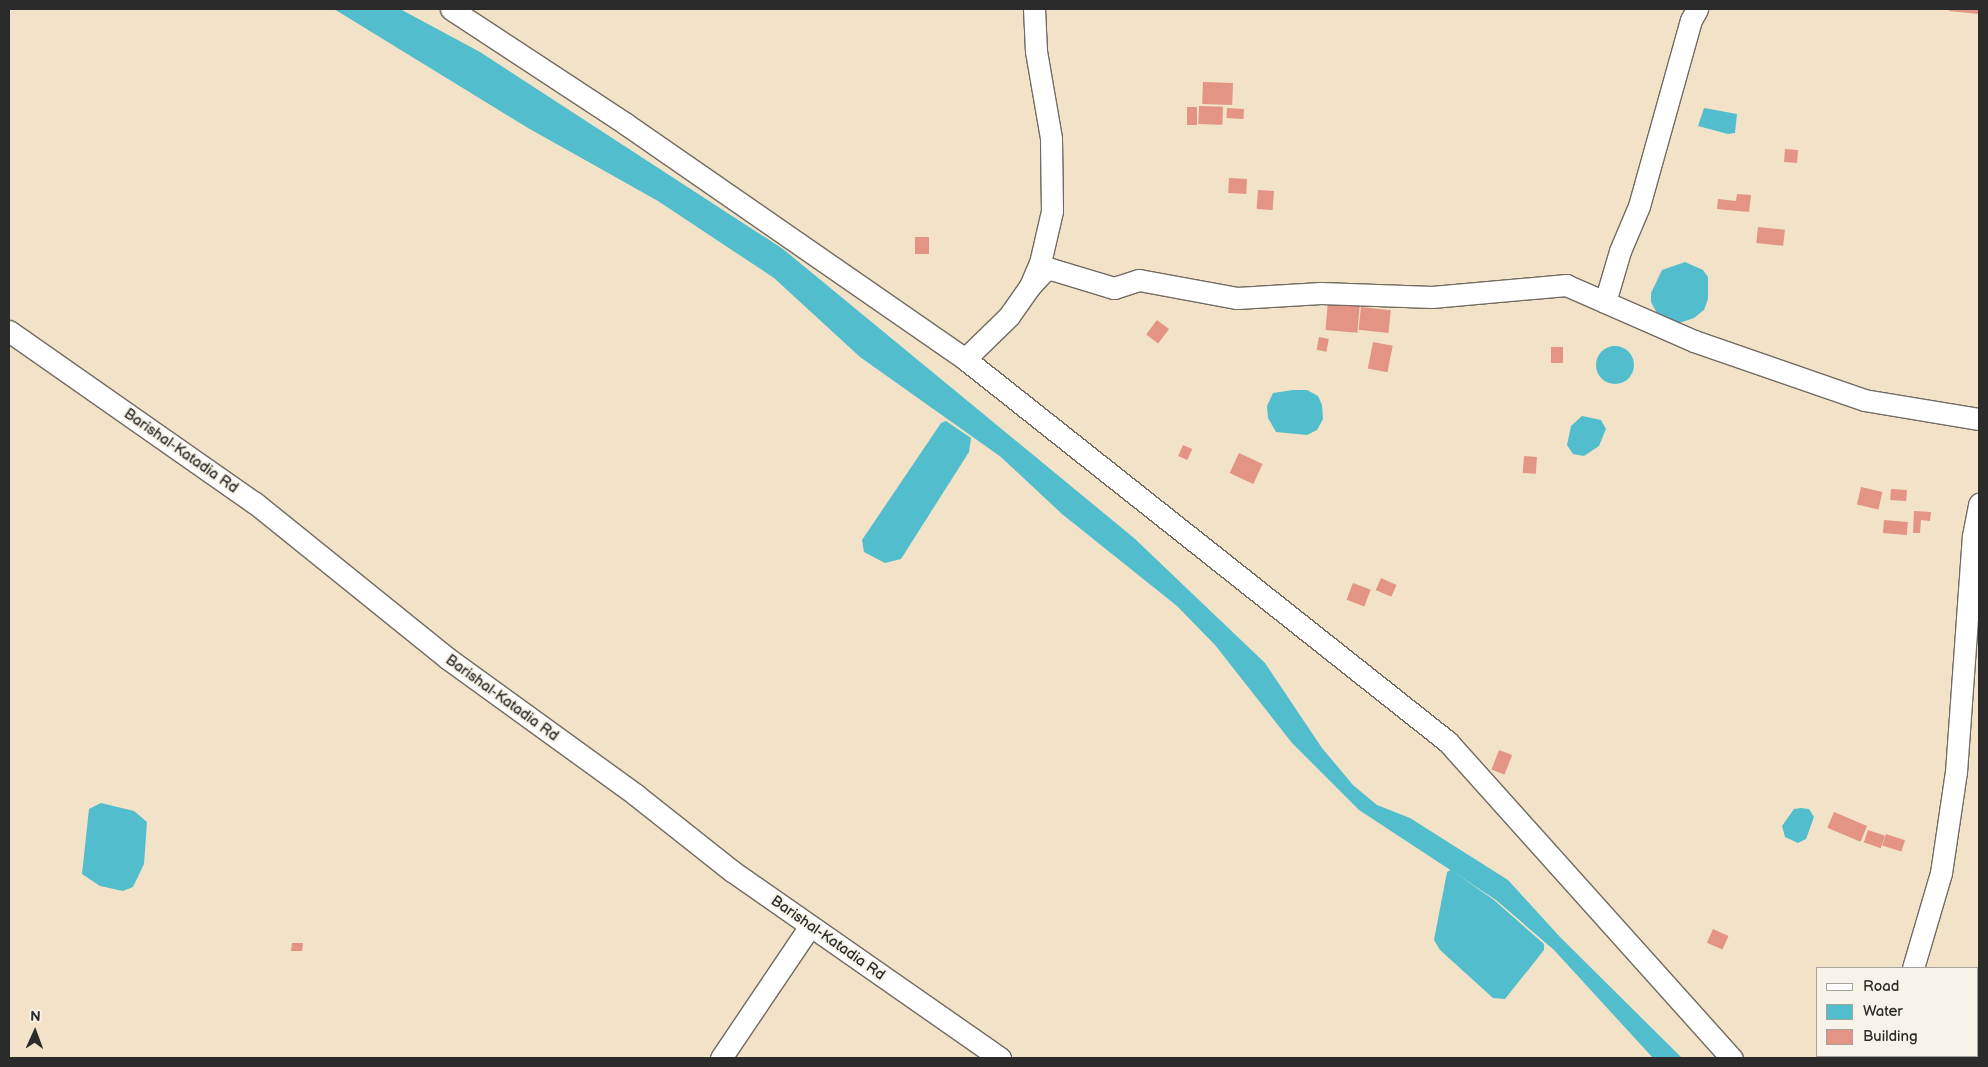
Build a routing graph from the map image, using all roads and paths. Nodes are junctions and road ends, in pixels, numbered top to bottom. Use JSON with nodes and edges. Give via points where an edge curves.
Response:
{"nodes":[{"id":1,"x":451,"y":9,"type":"edge"},
{"id":2,"x":1034,"y":9,"type":"edge"},
{"id":3,"x":1697,"y":9,"type":"edge"},
{"id":4,"x":1030,"y":286,"type":"junction"},
{"id":5,"x":1605,"y":302,"type":"junction"},
{"id":6,"x":9,"y":331,"type":"edge"},
{"id":7,"x":965,"y":358,"type":"junction"},
{"id":8,"x":1979,"y":419,"type":"edge"},
{"id":9,"x":1979,"y":504,"type":"edge"},
{"id":10,"x":810,"y":926,"type":"junction"},
{"id":11,"x":1914,"y":967,"type":"edge"},
{"id":12,"x":721,"y":1058,"type":"edge"},
{"id":13,"x":1000,"y":1058,"type":"edge"},
{"id":14,"x":1732,"y":1058,"type":"edge"}],
"edges":[{"from":1,"to":7,"type":"street","via":[[626,124]]},
{"from":2,"to":4,"type":"street","via":[[1036,50],[1046,93],[1053,175],[1052,211],[1040,263]]},
{"from":3,"to":5,"type":"street","via":[[1691,20],[1639,206],[1620,250]]},
{"from":4,"to":5,"type":"street","via":[[1044,271],[1051,269],[1114,288],[1139,280],[1237,298],[1321,293],[1432,297],[1566,285]]},
{"from":4,"to":7,"type":"street","via":[[1009,316]]},
{"from":5,"to":8,"type":"street","via":[[1694,341],[1864,400]]},
{"from":6,"to":10,"type":"street","name":"Barishal-Katadia Rd","via":[[255,503],[447,658]]},
{"from":7,"to":14,"type":"street","via":[[1448,742]]},
{"from":9,"to":11,"type":"street","via":[[1973,536],[1956,772],[1942,872]]},
{"from":10,"to":12,"type":"street"},
{"from":10,"to":13,"type":"street","name":"Barishal-Katadia Rd"}]}
